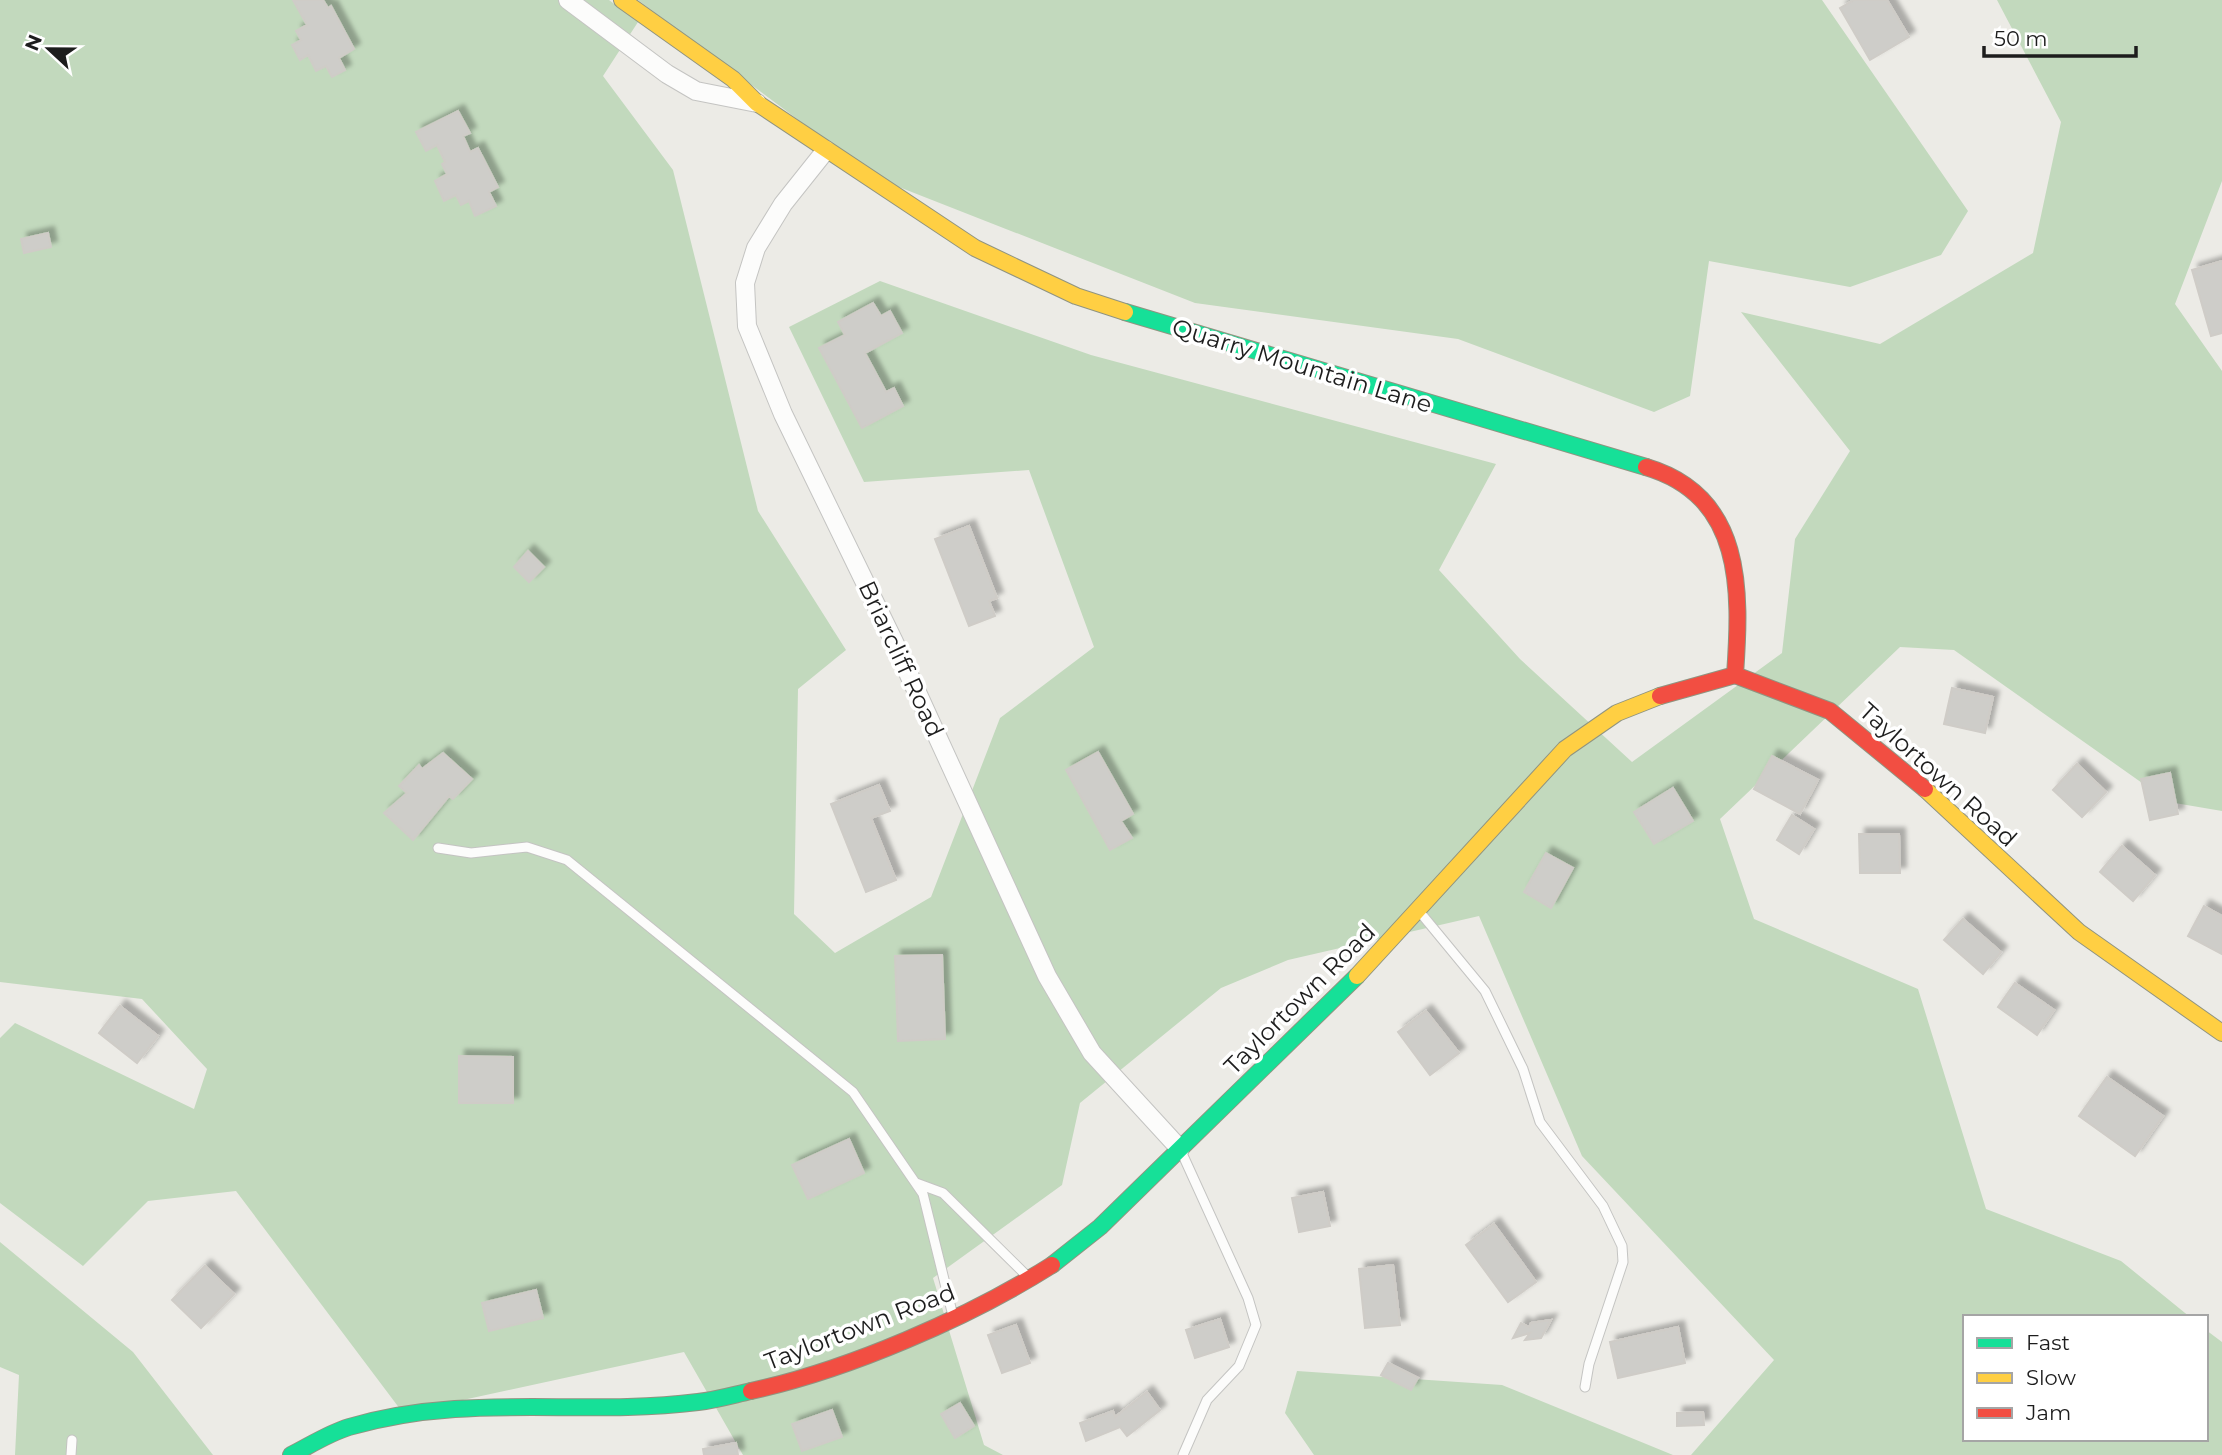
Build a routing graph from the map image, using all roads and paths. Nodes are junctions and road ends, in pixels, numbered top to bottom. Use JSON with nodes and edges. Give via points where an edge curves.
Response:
{"nodes":[{"id":1,"x":568,"y":0,"type":"edge"},
{"id":2,"x":622,"y":0,"type":"edge"},
{"id":3,"x":757,"y":103,"type":"junction"},
{"id":4,"x":827,"y":150,"type":"junction"},
{"id":5,"x":1735,"y":675,"type":"junction"},
{"id":6,"x":438,"y":848,"type":"dead end"},
{"id":7,"x":1419,"y":911,"type":"junction"},
{"id":8,"x":2222,"y":1032,"type":"edge"},
{"id":9,"x":1180,"y":1149,"type":"junction"},
{"id":10,"x":916,"y":1183,"type":"junction"},
{"id":11,"x":1030,"y":1279,"type":"junction"},
{"id":12,"x":954,"y":1317,"type":"junction"},
{"id":13,"x":1585,"y":1387,"type":"dead end"},
{"id":14,"x":72,"y":1440,"type":"dead end"},
{"id":15,"x":71,"y":1455,"type":"edge"},
{"id":16,"x":291,"y":1455,"type":"edge"},
{"id":17,"x":1183,"y":1455,"type":"edge"}],
"edges":[{"from":1,"to":3,"type":"street","name":"Quarry Mountain Lane","via":[[696,91]]},
{"from":2,"to":3,"type":"street","name":"Quarry Mountain Lane","via":[[733,79]]},
{"from":3,"to":4,"type":"street","name":"Quarry Mountain Lane"},
{"from":4,"to":5,"type":"street","name":"Quarry Mountain Lane","via":[[975,248],[1076,296],[1659,471],[1684,483],[1715,512],[1733,550]]},
{"from":4,"to":9,"type":"street","name":"Briarcliff Road","via":[[783,204],[756,248],[745,283],[747,326],[783,414],[1047,976],[1092,1053]]},
{"from":5,"to":7,"type":"street","name":"Taylortown Road","via":[[1672,691],[1617,713],[1565,749]]},
{"from":5,"to":8,"type":"street","name":"Taylortown Road","via":[[1830,711],[1912,777],[2079,932]]},
{"from":6,"to":10,"type":"lane","via":[[471,853],[527,847],[567,860],[853,1092]]},
{"from":7,"to":9,"type":"street","name":"Taylortown Road","via":[[1338,997]]},
{"from":7,"to":13,"type":"lane","via":[[1485,991],[1523,1069],[1539,1122],[1603,1206],[1622,1246],[1623,1262]]},
{"from":9,"to":11,"type":"street","name":"Taylortown Road","via":[[1100,1227]]},
{"from":9,"to":17,"type":"lane","via":[[1256,1325],[1239,1366],[1208,1400]]},
{"from":10,"to":11,"type":"lane","via":[[943,1193]]},
{"from":10,"to":12,"type":"lane","via":[[923,1194]]},
{"from":11,"to":12,"type":"street","name":"Taylortown Road"},
{"from":12,"to":16,"type":"street","name":"Taylortown Road","via":[[836,1365],[699,1402],[487,1405],[414,1412],[346,1428]]},
{"from":14,"to":15,"type":"lane"}]}
